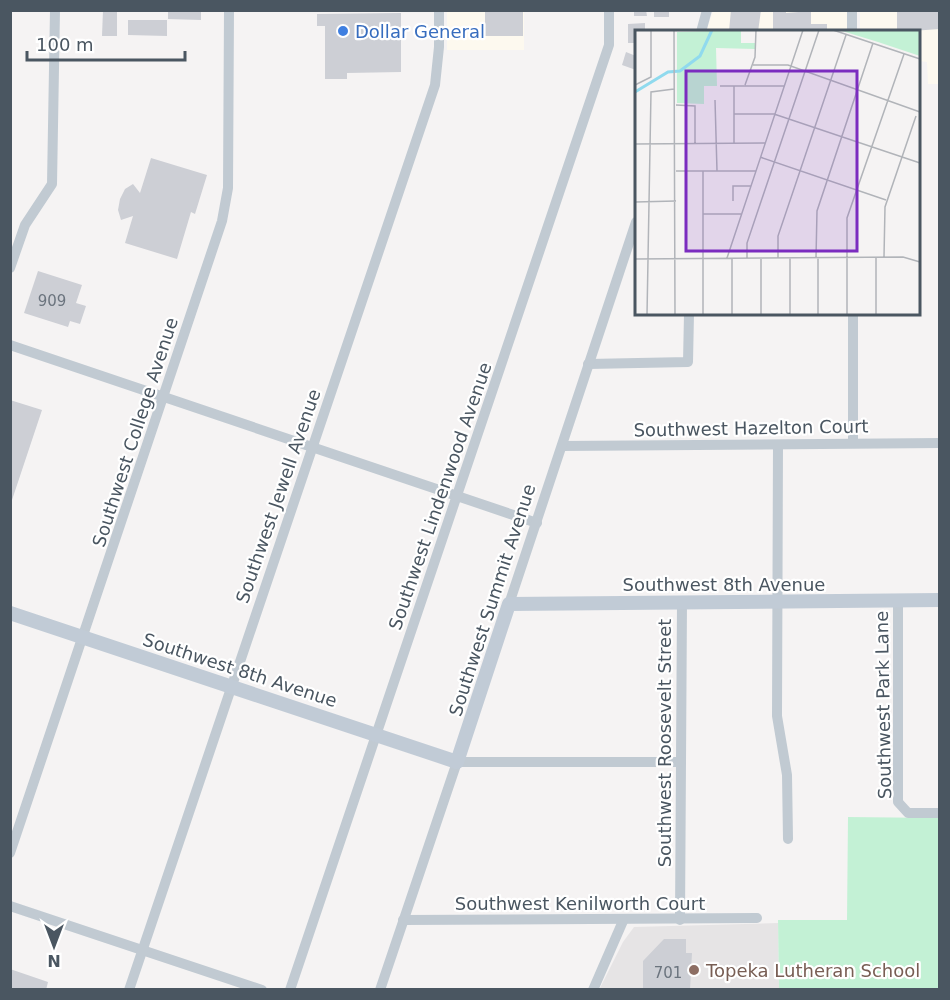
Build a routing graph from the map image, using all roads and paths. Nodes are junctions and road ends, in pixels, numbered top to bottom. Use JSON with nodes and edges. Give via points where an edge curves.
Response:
{"nodes":[{"id":1,"x":55,"y":10,"type":"edge"},
{"id":2,"x":229,"y":10,"type":"edge"},
{"id":3,"x":439,"y":10,"type":"edge"},
{"id":4,"x":609,"y":10,"type":"edge"},
{"id":5,"x":707,"y":10,"type":"edge"},
{"id":6,"x":852,"y":10,"type":"edge"},
{"id":7,"x":702,"y":30,"type":"edge"},
{"id":8,"x":852,"y":30,"type":"edge"},
{"id":9,"x":635,"y":225,"type":"edge"},
{"id":10,"x":10,"y":268,"type":"edge"},
{"id":11,"x":689,"y":315,"type":"edge"},
{"id":12,"x":853,"y":315,"type":"edge"},
{"id":13,"x":10,"y":345,"type":"edge"},
{"id":14,"x":588,"y":364,"type":"junction"},
{"id":15,"x":164,"y":396,"type":"junction"},
{"id":16,"x":853,"y":444,"type":"junction"},
{"id":17,"x":939,"y":444,"type":"edge"},
{"id":18,"x":778,"y":445,"type":"junction"},
{"id":19,"x":562,"y":446,"type":"junction"},
{"id":20,"x":312,"y":447,"type":"junction"},
{"id":21,"x":458,"y":495,"type":"junction"},
{"id":22,"x":537,"y":523,"type":"junction"},
{"id":23,"x":898,"y":600,"type":"junction"},
{"id":24,"x":939,"y":600,"type":"edge"},
{"id":25,"x":682,"y":602,"type":"junction"},
{"id":26,"x":776,"y":602,"type":"junction"},
{"id":27,"x":509,"y":604,"type":"junction"},
{"id":28,"x":10,"y":613,"type":"edge"},
{"id":29,"x":84,"y":637,"type":"junction"},
{"id":30,"x":231,"y":686,"type":"junction"},
{"id":31,"x":377,"y":734,"type":"junction"},
{"id":32,"x":457,"y":762,"type":"junction"},
{"id":33,"x":681,"y":762,"type":"junction"},
{"id":34,"x":939,"y":813,"type":"edge"},
{"id":35,"x":788,"y":839,"type":"dead end"},
{"id":36,"x":10,"y":853,"type":"edge"},
{"id":37,"x":10,"y":906,"type":"edge"},
{"id":38,"x":757,"y":918,"type":"dead end"},
{"id":39,"x":403,"y":920,"type":"junction"},
{"id":40,"x":680,"y":920,"type":"junction"},
{"id":41,"x":623,"y":921,"type":"junction"},
{"id":42,"x":142,"y":949,"type":"junction"},
{"id":43,"x":129,"y":990,"type":"edge"},
{"id":44,"x":262,"y":990,"type":"edge"},
{"id":45,"x":290,"y":990,"type":"edge"},
{"id":46,"x":380,"y":990,"type":"edge"},
{"id":47,"x":592,"y":990,"type":"edge"}],
"edges":[{"from":1,"to":10,"type":"street","via":[[52,184],[25,225]]},
{"from":2,"to":15,"type":"street","name":"Southwest College Avenue","via":[[226,201]]},
{"from":3,"to":20,"type":"street","name":"Southwest Jewell Avenue","via":[[435,85]]},
{"from":4,"to":21,"type":"street","name":"Southwest Lindenwood Avenue","via":[[609,45]]},
{"from":5,"to":7,"type":"street"},
{"from":6,"to":8,"type":"street"},
{"from":9,"to":14,"type":"street","name":"Southwest Summit Avenue"},
{"from":11,"to":14,"type":"street","via":[[688,362]]},
{"from":12,"to":16,"type":"street"},
{"from":13,"to":15,"type":"street"},
{"from":14,"to":19,"type":"street","name":"Southwest Summit Avenue"},
{"from":15,"to":20,"type":"street"},
{"from":15,"to":29,"type":"street","name":"Southwest College Avenue"},
{"from":16,"to":17,"type":"street","name":"Southwest Hazelton Court"},
{"from":16,"to":18,"type":"street","name":"Southwest Hazelton Court"},
{"from":18,"to":19,"type":"street","name":"Southwest Hazelton Court"},
{"from":18,"to":26,"type":"street"},
{"from":19,"to":22,"type":"street","name":"Southwest Summit Avenue"},
{"from":20,"to":21,"type":"street"},
{"from":20,"to":30,"type":"street","name":"Southwest Jewell Avenue"},
{"from":21,"to":22,"type":"street"},
{"from":21,"to":31,"type":"street","name":"Southwest Lindenwood Avenue"},
{"from":22,"to":27,"type":"street","name":"Southwest Summit Avenue"},
{"from":23,"to":24,"type":"street","name":"Southwest 8th Avenue"},
{"from":23,"to":26,"type":"street","name":"Southwest 8th Avenue"},
{"from":23,"to":34,"type":"street","name":"Southwest Park Lane","via":[[898,802],[908,813]]},
{"from":25,"to":26,"type":"street","name":"Southwest 8th Avenue"},
{"from":25,"to":27,"type":"street","name":"Southwest 8th Avenue"},
{"from":25,"to":33,"type":"street","name":"Southwest Roosevelt Street"},
{"from":26,"to":35,"type":"street","via":[[777,716],[787,775]]},
{"from":27,"to":32,"type":"street","name":"Southwest Summit Avenue"},
{"from":28,"to":29,"type":"street","name":"Southwest 8th Avenue"},
{"from":29,"to":30,"type":"street","name":"Southwest 8th Avenue"},
{"from":29,"to":36,"type":"street","name":"Southwest College Avenue"},
{"from":30,"to":31,"type":"street","name":"Southwest 8th Avenue"},
{"from":30,"to":42,"type":"street","name":"Southwest Jewell Avenue"},
{"from":31,"to":32,"type":"street","name":"Southwest 8th Avenue"},
{"from":31,"to":45,"type":"street","name":"Southwest Lindenwood Avenue"},
{"from":32,"to":33,"type":"street"},
{"from":32,"to":39,"type":"street","name":"Southwest Summit Avenue"},
{"from":33,"to":40,"type":"street","name":"Southwest Roosevelt Street"},
{"from":37,"to":42,"type":"street"},
{"from":38,"to":40,"type":"street","name":"Southwest Kenilworth Court"},
{"from":39,"to":41,"type":"street","name":"Southwest Kenilworth Court"},
{"from":39,"to":46,"type":"street","name":"Southwest Summit Avenue"},
{"from":40,"to":41,"type":"street","name":"Southwest Kenilworth Court"},
{"from":41,"to":47,"type":"street"},
{"from":42,"to":43,"type":"street","name":"Southwest Jewell Avenue"},
{"from":42,"to":44,"type":"street"}]}
